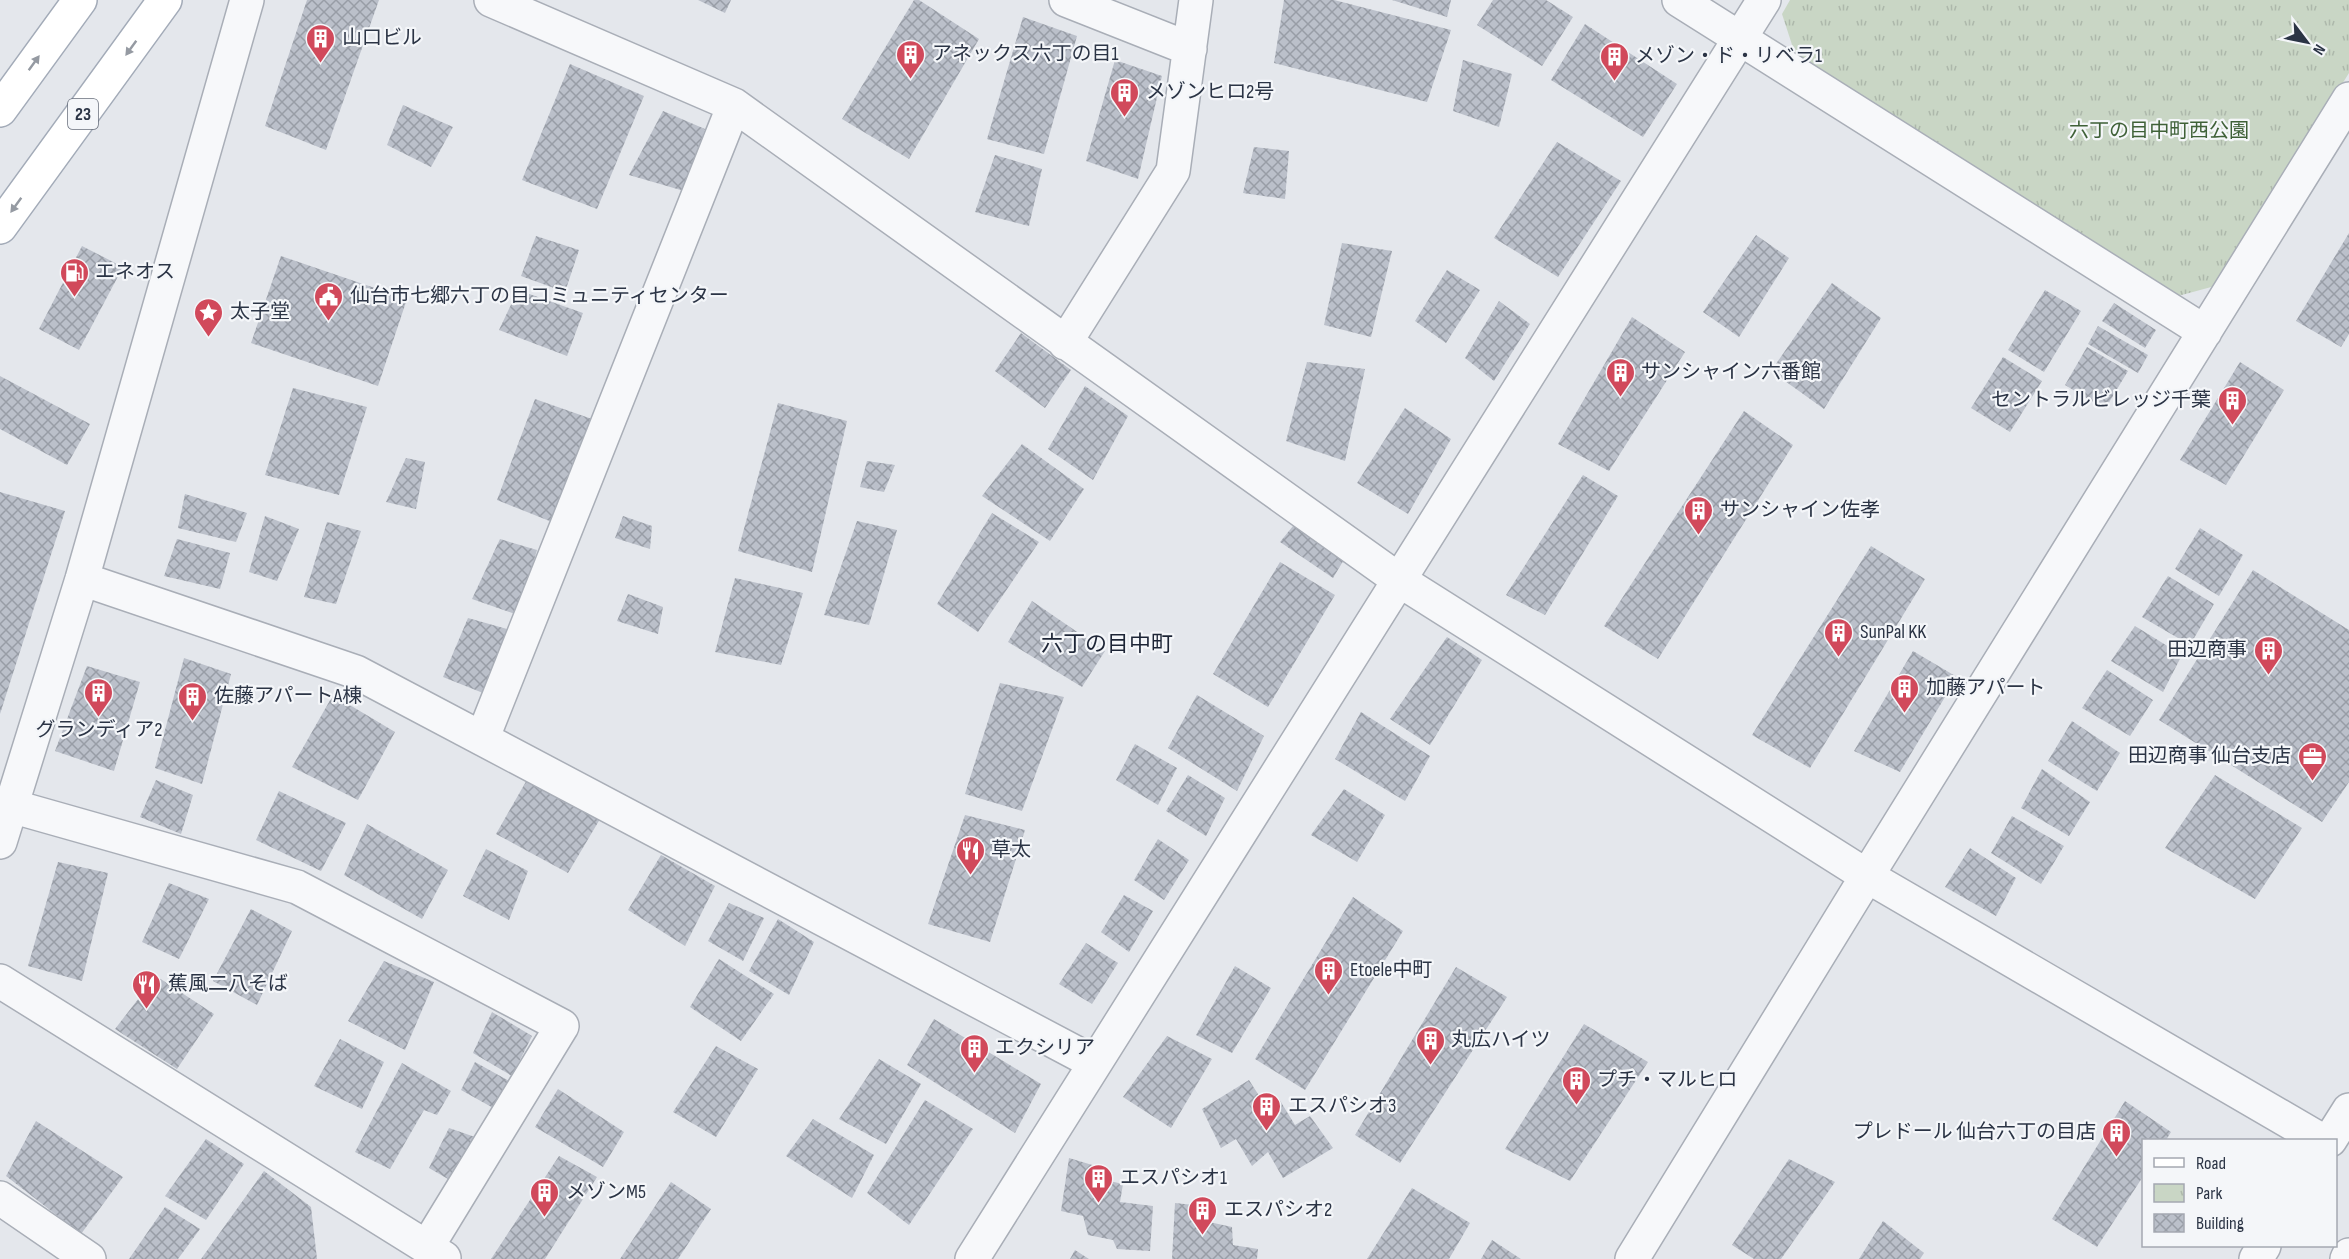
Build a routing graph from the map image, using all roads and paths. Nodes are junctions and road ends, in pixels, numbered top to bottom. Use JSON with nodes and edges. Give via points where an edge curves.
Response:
{"nodes":[{"id":1,"x":80,"y":0,"type":"edge"},
{"id":2,"x":165,"y":0,"type":"edge"},
{"id":3,"x":247,"y":0,"type":"edge"},
{"id":4,"x":491,"y":0,"type":"edge"},
{"id":5,"x":1066,"y":0,"type":"edge"},
{"id":6,"x":1196,"y":0,"type":"edge"},
{"id":7,"x":1679,"y":0,"type":"edge"},
{"id":8,"x":1764,"y":0,"type":"edge"},
{"id":9,"x":1740,"y":38,"type":"junction"},
{"id":10,"x":1190,"y":49,"type":"junction"},
{"id":11,"x":2349,"y":99,"type":"edge"},
{"id":12,"x":734,"y":105,"type":"junction"},
{"id":13,"x":0,"y":110,"type":"edge"},
{"id":14,"x":0,"y":227,"type":"edge"},
{"id":15,"x":2205,"y":332,"type":"junction"},
{"id":16,"x":1065,"y":343,"type":"junction"},
{"id":17,"x":82,"y":579,"type":"junction"},
{"id":18,"x":1399,"y":580,"type":"junction"},
{"id":19,"x":483,"y":737,"type":"junction"},
{"id":20,"x":11,"y":806,"type":"junction"},
{"id":21,"x":0,"y":842,"type":"edge"},
{"id":22,"x":1867,"y":876,"type":"junction"},
{"id":23,"x":0,"y":981,"type":"edge"},
{"id":24,"x":1095,"y":1063,"type":"junction"},
{"id":25,"x":2349,"y":1110,"type":"edge"},
{"id":26,"x":2319,"y":1139,"type":"edge"},
{"id":27,"x":2331,"y":1139,"type":"edge"},
{"id":28,"x":0,"y":1198,"type":"edge"},
{"id":29,"x":436,"y":1253,"type":"edge"},
{"id":30,"x":89,"y":1259,"type":"edge"},
{"id":31,"x":972,"y":1259,"type":"edge"},
{"id":32,"x":1632,"y":1259,"type":"edge"}],
"edges":[{"from":13,"to":1,"type":"main road","one_way":true},
{"from":2,"to":14,"type":"main road","number":"23","one_way":true},
{"from":3,"to":17,"type":"street"},
{"from":4,"to":12,"type":"street"},
{"from":5,"to":10,"type":"street"},
{"from":6,"to":10,"type":"street"},
{"from":7,"to":9,"type":"street"},
{"from":8,"to":9,"type":"street"},
{"from":9,"to":15,"type":"street"},
{"from":9,"to":18,"type":"street"},
{"from":10,"to":16,"type":"street","via":[[1173,171]]},
{"from":11,"to":15,"type":"street"},
{"from":12,"to":16,"type":"street"},
{"from":12,"to":19,"type":"street"},
{"from":15,"to":22,"type":"street"},
{"from":16,"to":18,"type":"street"},
{"from":17,"to":19,"type":"street","via":[[356,672]]},
{"from":17,"to":20,"type":"street"},
{"from":18,"to":22,"type":"street"},
{"from":18,"to":24,"type":"street"},
{"from":19,"to":24,"type":"street"},
{"from":20,"to":21,"type":"street"},
{"from":20,"to":29,"type":"street","via":[[297,887],[561,1026]]},
{"from":22,"to":26,"type":"street"},
{"from":22,"to":32,"type":"street"},
{"from":23,"to":29,"type":"street"},
{"from":24,"to":31,"type":"street"},
{"from":25,"to":27,"type":"street"},
{"from":28,"to":30,"type":"street"}]}
